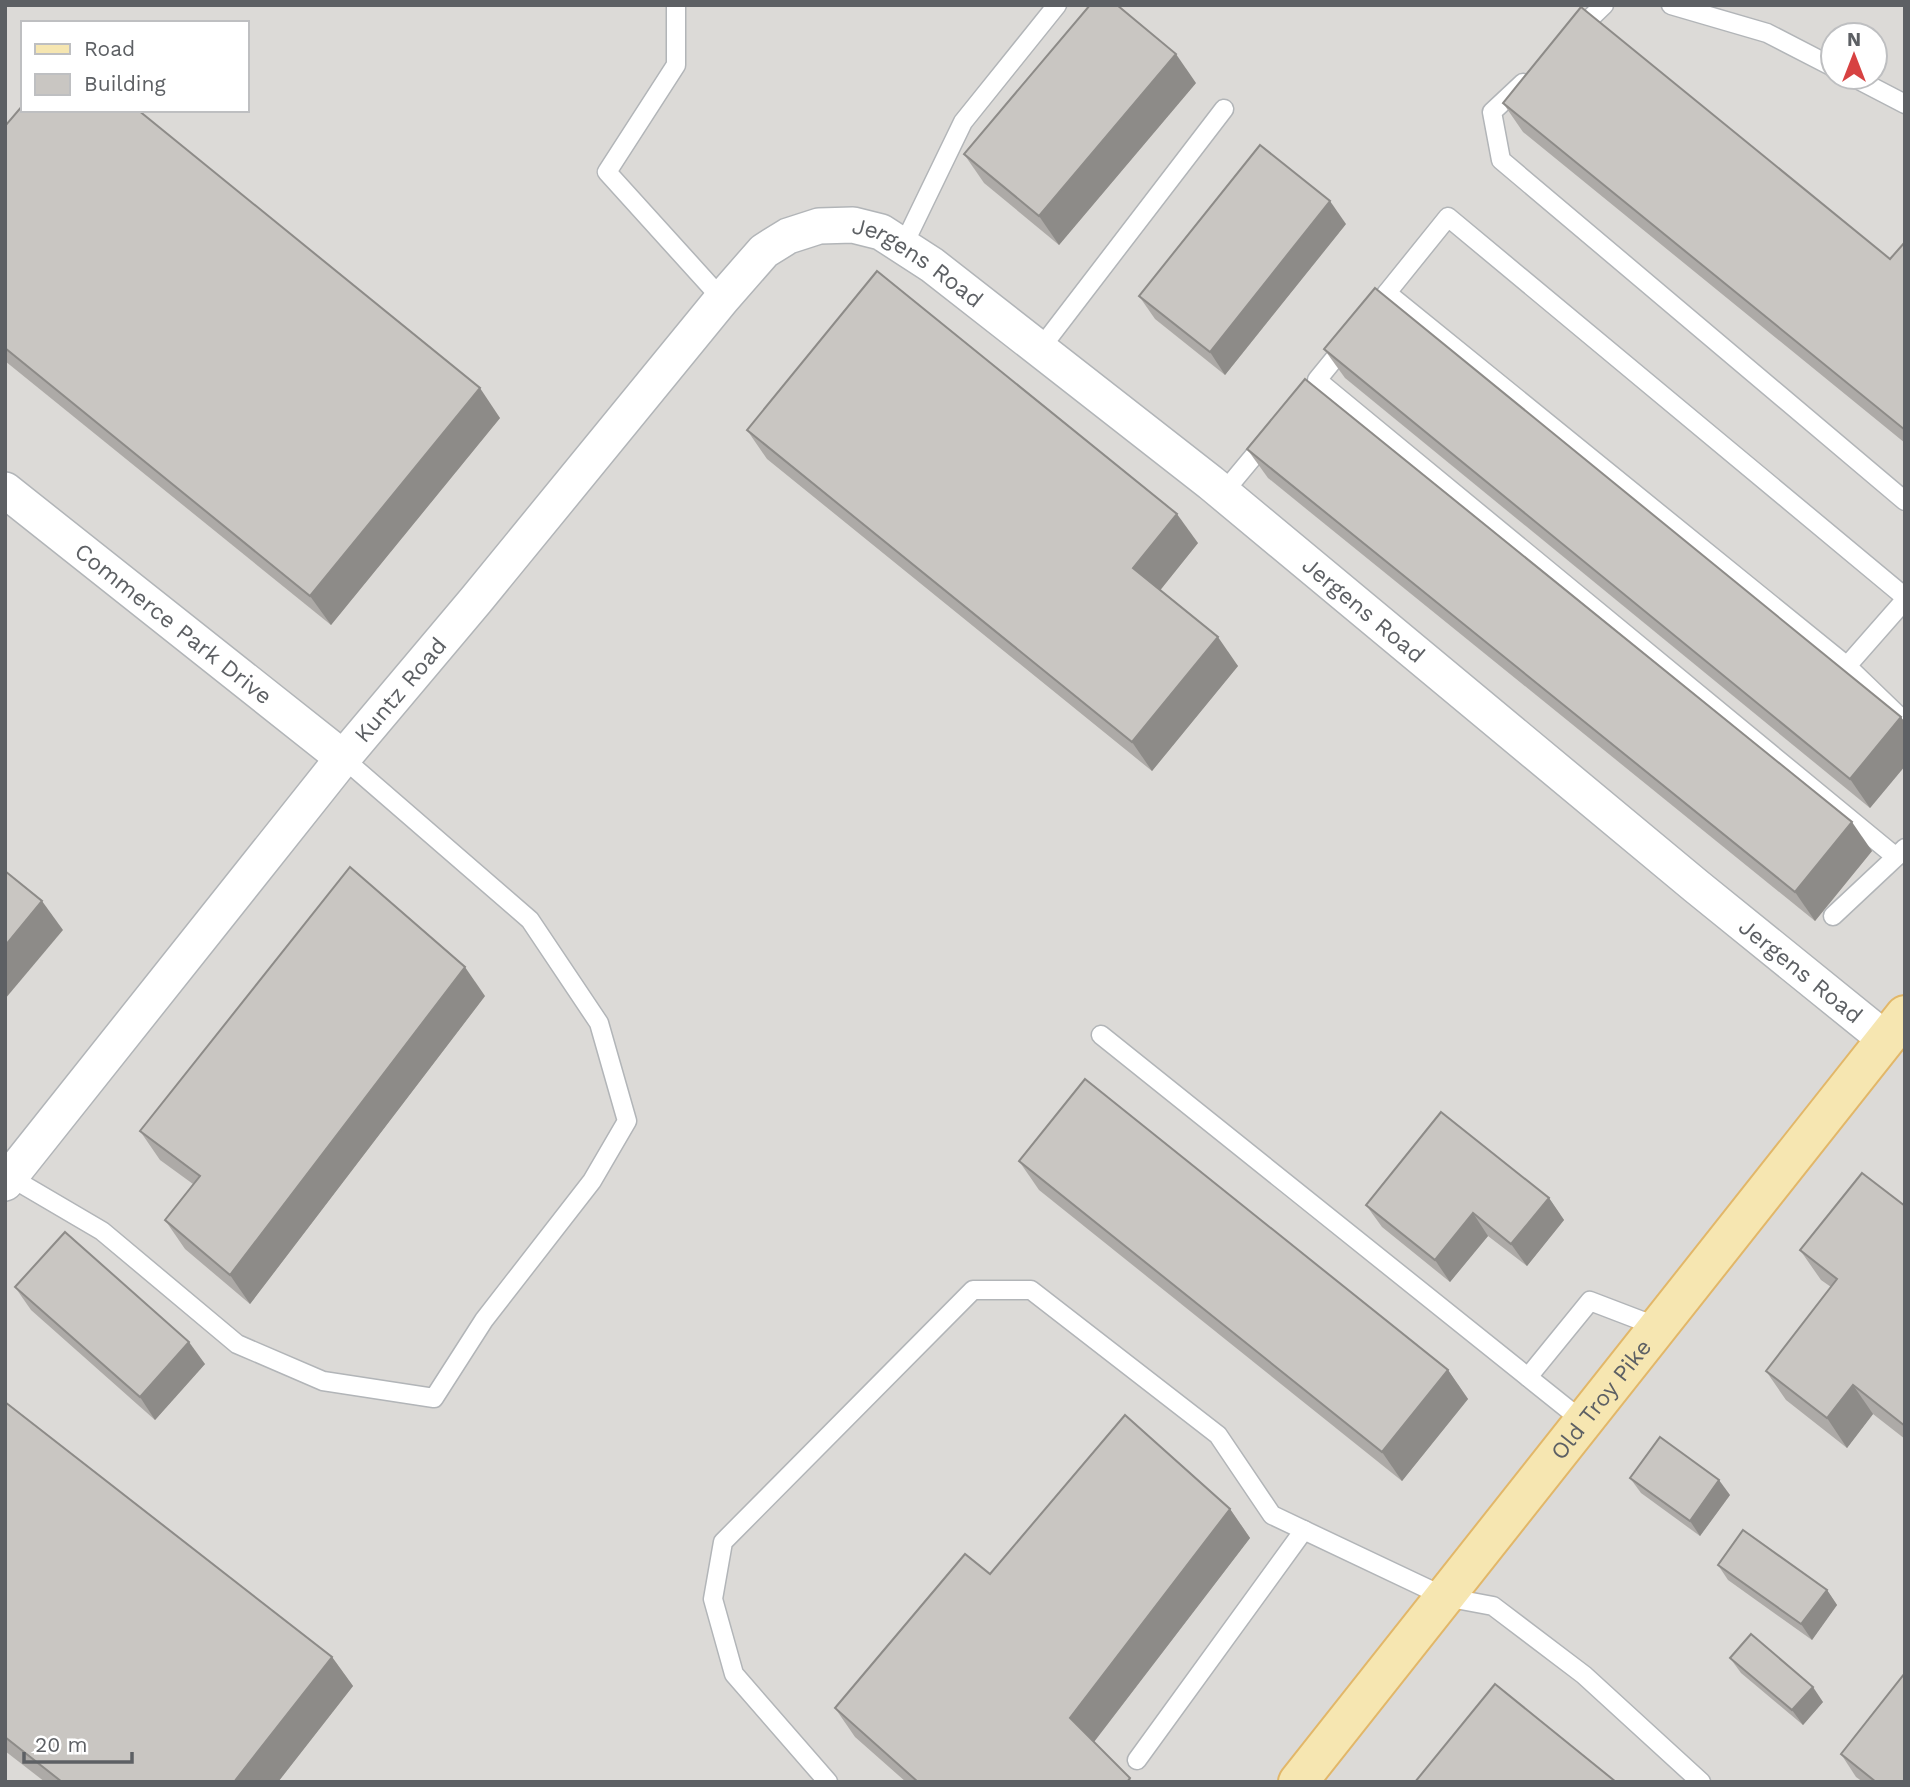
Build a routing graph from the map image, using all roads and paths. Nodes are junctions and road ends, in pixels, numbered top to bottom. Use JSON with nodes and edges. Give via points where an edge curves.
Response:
{"nodes":[{"id":1,"x":676,"y":5,"type":"edge"},
{"id":2,"x":1057,"y":5,"type":"edge"},
{"id":3,"x":1604,"y":5,"type":"edge"},
{"id":4,"x":1671,"y":5,"type":"edge"},
{"id":5,"x":1567,"y":41,"type":"edge"},
{"id":6,"x":1819,"y":60,"type":"edge"},
{"id":7,"x":1539,"y":68,"type":"edge"},
{"id":8,"x":1880,"y":91,"type":"edge"},
{"id":9,"x":1905,"y":104,"type":"edge"},
{"id":10,"x":1224,"y":109,"type":"dead end"},
{"id":11,"x":819,"y":226,"type":"joint"},
{"id":12,"x":903,"y":246,"type":"junction"},
{"id":13,"x":1387,"y":293,"type":"junction"},
{"id":14,"x":722,"y":299,"type":"junction"},
{"id":15,"x":1040,"y":349,"type":"junction"},
{"id":16,"x":1283,"y":421,"type":"edge"},
{"id":17,"x":5,"y":490,"type":"edge"},
{"id":18,"x":1223,"y":493,"type":"junction"},
{"id":19,"x":1905,"y":501,"type":"edge"},
{"id":20,"x":1905,"y":598,"type":"edge"},
{"id":21,"x":1847,"y":666,"type":"junction"},
{"id":22,"x":1905,"y":722,"type":"edge"},
{"id":23,"x":343,"y":758,"type":"junction"},
{"id":24,"x":1900,"y":853,"type":"edge"},
{"id":25,"x":1833,"y":916,"type":"dead end"},
{"id":26,"x":1895,"y":1027,"type":"edge"},
{"id":27,"x":1101,"y":1035,"type":"dead end"},
{"id":28,"x":8,"y":1180,"type":"edge"},
{"id":29,"x":1658,"y":1327,"type":"junction"},
{"id":30,"x":1528,"y":1377,"type":"junction"},
{"id":31,"x":1584,"y":1422,"type":"junction"},
{"id":32,"x":1304,"y":1530,"type":"junction"},
{"id":33,"x":1445,"y":1597,"type":"junction"},
{"id":34,"x":1137,"y":1760,"type":"dead end"},
{"id":35,"x":828,"y":1782,"type":"edge"},
{"id":36,"x":1298,"y":1782,"type":"edge"},
{"id":37,"x":1701,"y":1782,"type":"edge"}],
"edges":[{"from":1,"to":14,"type":"lane","via":[[676,65],[607,172]]},
{"from":2,"to":12,"type":"lane","via":[[962,122]]},
{"from":3,"to":5,"type":"lane"},
{"from":4,"to":6,"type":"lane","via":[[1767,33]]},
{"from":7,"to":19,"type":"lane","via":[[1492,112],[1501,160]]},
{"from":8,"to":9,"type":"lane"},
{"from":10,"to":15,"type":"lane"},
{"from":11,"to":12,"type":"street","name":"Jergens Road","via":[[853,225],[881,232]]},
{"from":11,"to":14,"type":"street","name":"Kuntz Road","via":[[788,236],[764,251]]},
{"from":12,"to":15,"type":"street","name":"Jergens Road"},
{"from":13,"to":20,"type":"lane","via":[[1448,217]]},
{"from":13,"to":21,"type":"lane"},
{"from":13,"to":24,"type":"lane","via":[[1313,385]]},
{"from":14,"to":23,"type":"street","name":"Kuntz Road"},
{"from":15,"to":18,"type":"street","name":"Jergens Road"},
{"from":16,"to":18,"type":"lane"},
{"from":17,"to":23,"type":"street","name":"Commerce Park Drive"},
{"from":18,"to":26,"type":"street","name":"Jergens Road","via":[[1685,877]]},
{"from":20,"to":21,"type":"lane"},
{"from":21,"to":22,"type":"lane"},
{"from":23,"to":28,"type":"street","name":"Kuntz Road"},
{"from":23,"to":28,"type":"lane","via":[[530,920],[599,1023],[626,1121],[592,1181],[484,1320],[434,1398],[323,1381],[237,1344],[102,1231]]},
{"from":24,"to":25,"type":"lane"},
{"from":26,"to":29,"type":"main road","name":"Old Troy Pike"},
{"from":27,"to":30,"type":"lane"},
{"from":29,"to":30,"type":"lane","via":[[1590,1301]]},
{"from":29,"to":31,"type":"main road","name":"Old Troy Pike"},
{"from":30,"to":31,"type":"lane"},
{"from":31,"to":33,"type":"main road","name":"Old Troy Pike"},
{"from":32,"to":33,"type":"lane"},
{"from":32,"to":34,"type":"lane"},
{"from":32,"to":35,"type":"lane","via":[[1272,1515],[1218,1436],[1031,1290],[973,1290],[723,1542],[713,1599],[734,1674]]},
{"from":33,"to":36,"type":"main road","name":"Old Troy Pike"},
{"from":33,"to":37,"type":"lane","via":[[1493,1606],[1584,1675]]}]}
